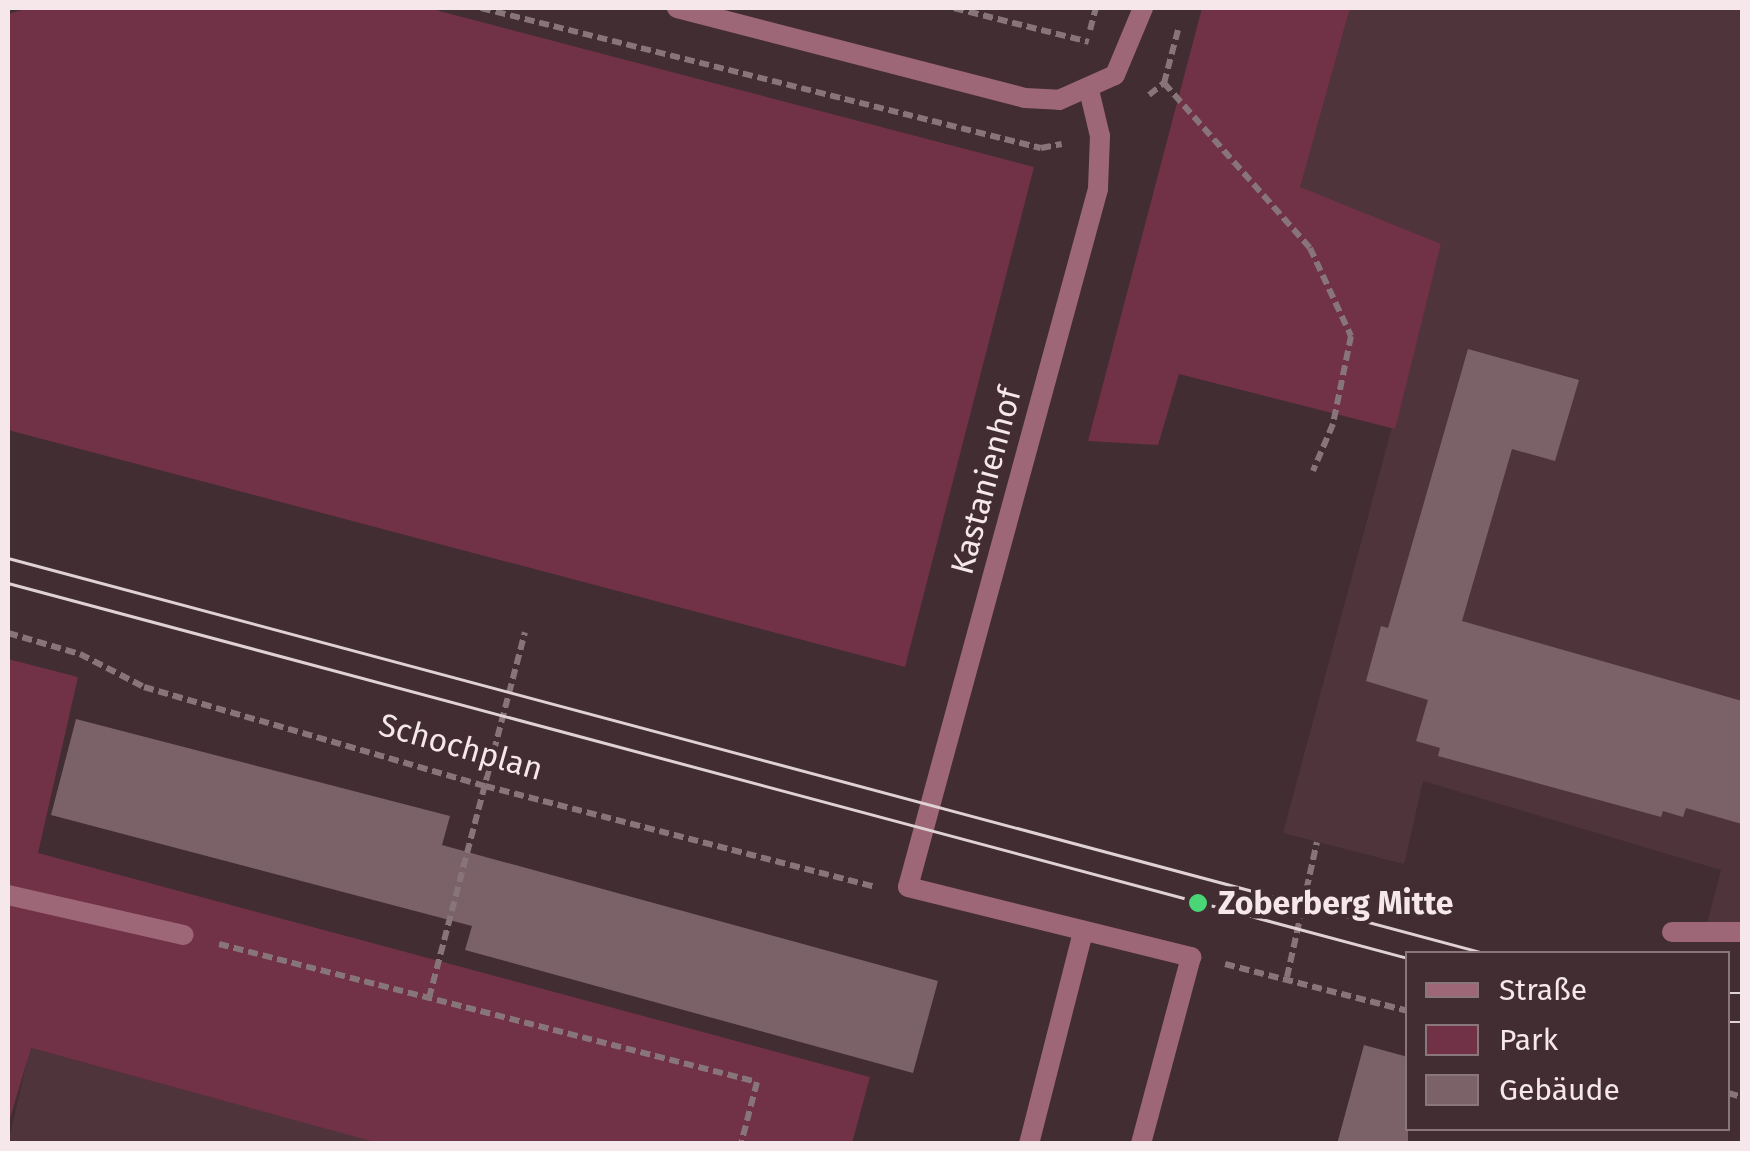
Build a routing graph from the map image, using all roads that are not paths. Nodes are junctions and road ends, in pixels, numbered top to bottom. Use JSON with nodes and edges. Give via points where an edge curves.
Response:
{"nodes":[{"id":1,"x":677,"y":8,"type":"edge"},
{"id":2,"x":1142,"y":8,"type":"edge"},
{"id":3,"x":1089,"y":90,"type":"junction"},
{"id":4,"x":8,"y":896,"type":"edge"},
{"id":5,"x":1083,"y":932,"type":"junction"},
{"id":6,"x":1672,"y":932,"type":"dead end"},
{"id":7,"x":1742,"y":932,"type":"edge"},
{"id":8,"x":184,"y":935,"type":"road end"},
{"id":9,"x":1029,"y":1144,"type":"edge"},
{"id":10,"x":1141,"y":1144,"type":"edge"}],
"edges":[{"from":1,"to":3,"type":"street","via":[[1025,98],[1059,100]]},
{"from":2,"to":3,"type":"street","via":[[1115,75]]},
{"from":3,"to":5,"type":"street","name":"Kastanienhof","via":[[1102,154],[1098,188],[908,886]]},
{"from":4,"to":8,"type":"street"},
{"from":5,"to":9,"type":"street"},
{"from":5,"to":10,"type":"street","via":[[1190,957]]},
{"from":6,"to":7,"type":"street"}]}
